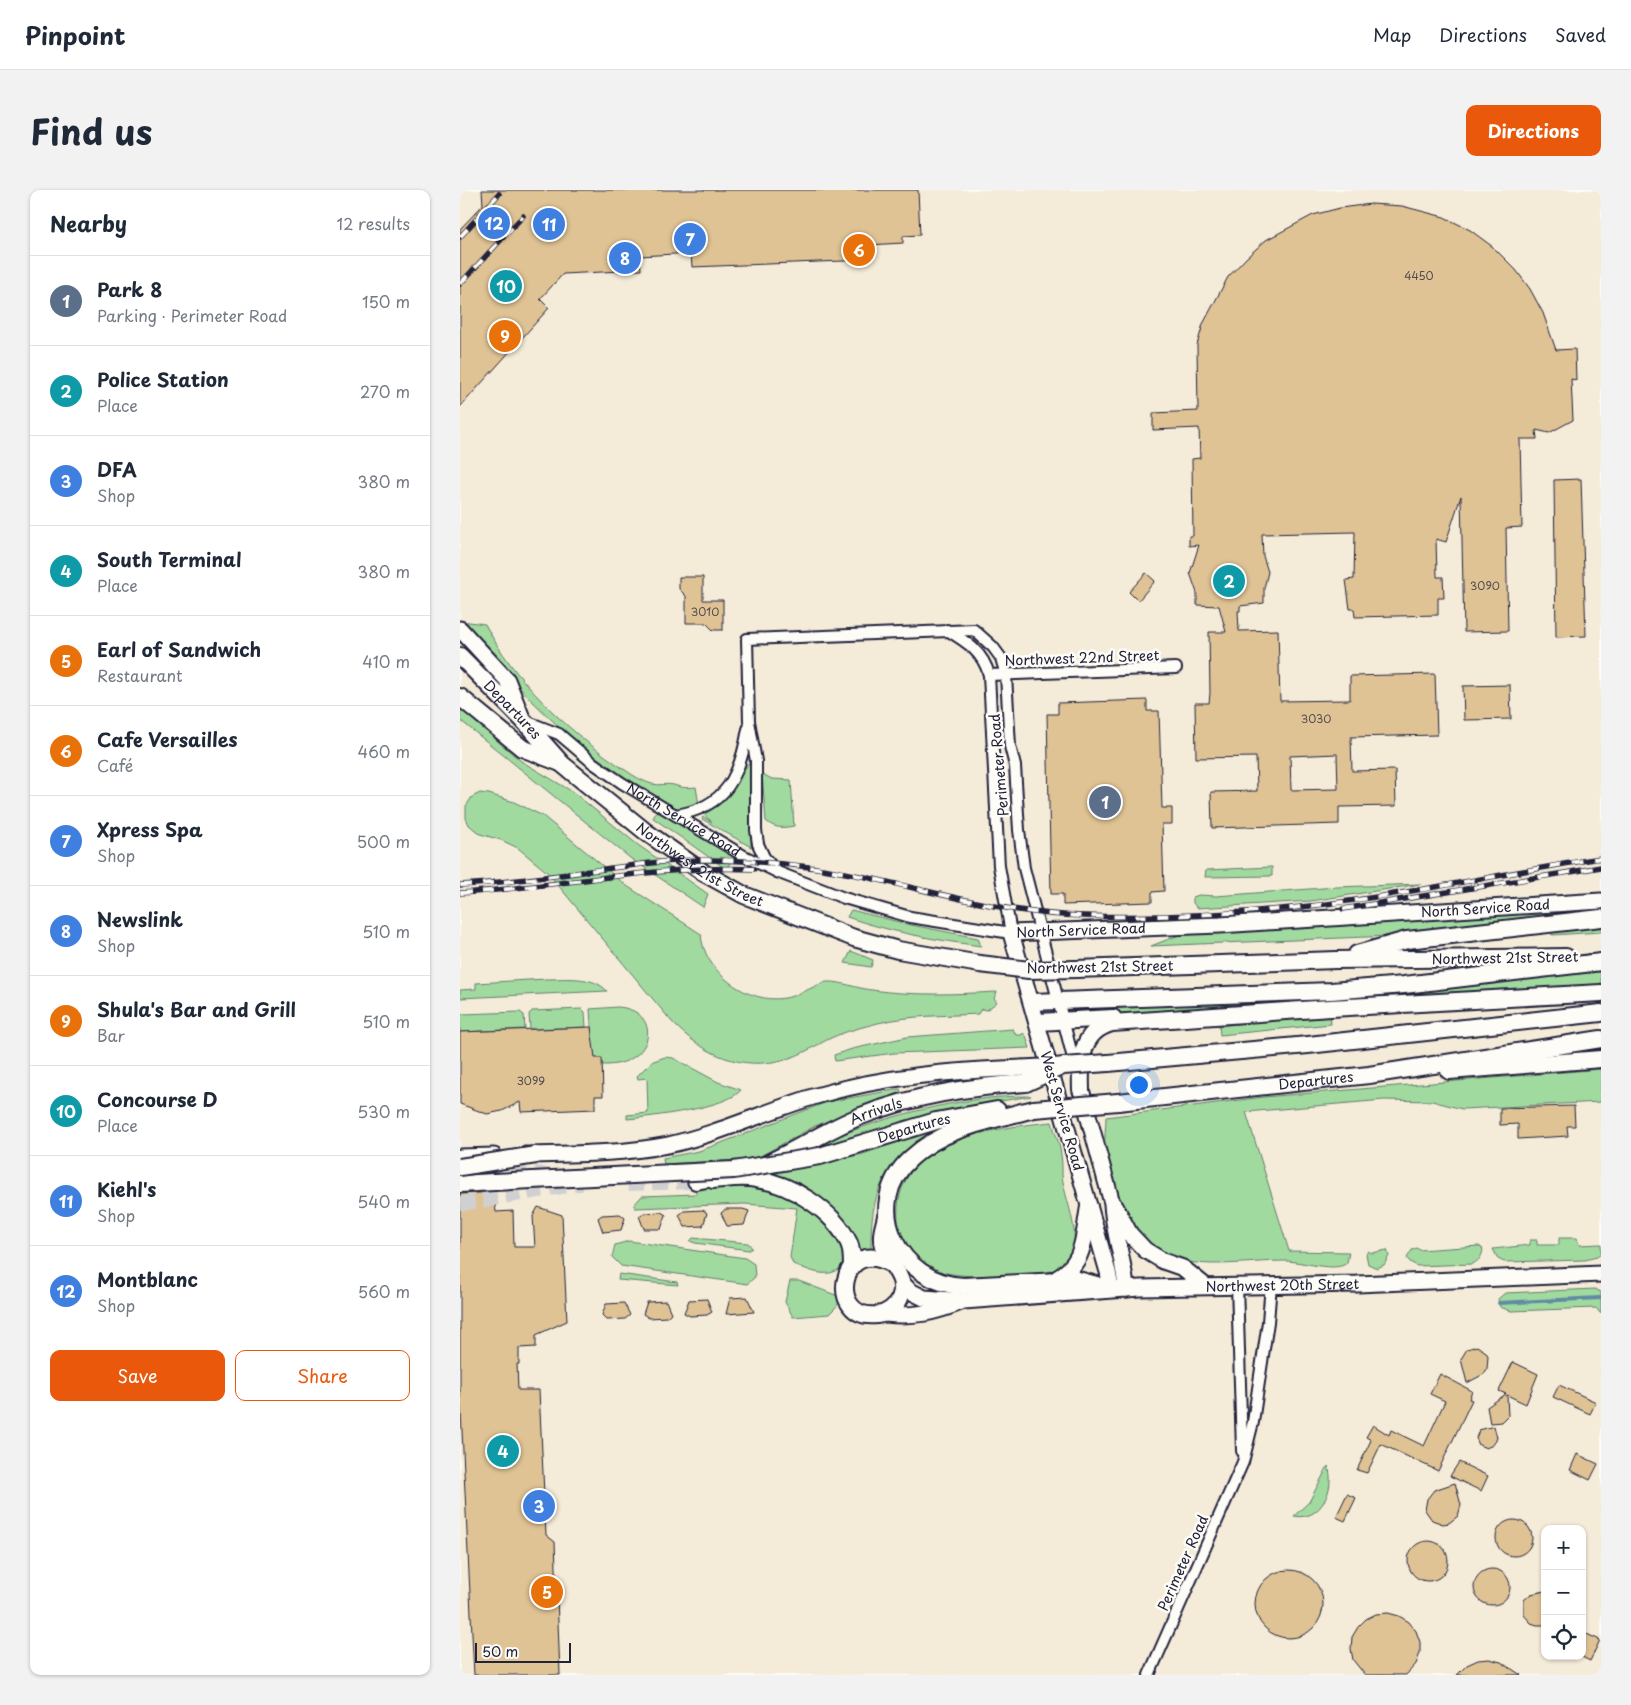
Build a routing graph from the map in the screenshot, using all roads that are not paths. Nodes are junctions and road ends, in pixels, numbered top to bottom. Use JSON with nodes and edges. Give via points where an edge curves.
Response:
{"nodes":[{"id":1,"x":460,"y":629,"type":"edge"},
{"id":2,"x":947,"y":630,"type":"junction"},
{"id":3,"x":460,"y":656,"type":"edge"},
{"id":4,"x":1176,"y":668,"type":"dead end"},
{"id":5,"x":1006,"y":674,"type":"junction"},
{"id":6,"x":989,"y":675,"type":"junction"},
{"id":7,"x":460,"y":697,"type":"edge"},
{"id":8,"x":523,"y":720,"type":"junction"},
{"id":9,"x":749,"y":720,"type":"junction"},
{"id":10,"x":562,"y":764,"type":"junction"},
{"id":11,"x":676,"y":815,"type":"junction"},
{"id":12,"x":777,"y":872,"type":"junction"},
{"id":13,"x":1601,"y":901,"type":"edge"},
{"id":14,"x":1601,"y":918,"type":"edge"},
{"id":15,"x":1011,"y":933,"type":"junction"},
{"id":16,"x":1039,"y":934,"type":"junction"},
{"id":17,"x":1601,"y":956,"type":"edge"},
{"id":18,"x":1336,"y":960,"type":"junction"},
{"id":19,"x":1601,"y":962,"type":"edge"},
{"id":20,"x":1601,"y":994,"type":"edge"},
{"id":21,"x":1057,"y":1001,"type":"junction"},
{"id":22,"x":1032,"y":1002,"type":"junction"},
{"id":23,"x":1601,"y":1013,"type":"edge"},
{"id":24,"x":1063,"y":1021,"type":"junction"},
{"id":25,"x":1128,"y":1021,"type":"junction"},
{"id":26,"x":1038,"y":1022,"type":"junction"},
{"id":27,"x":1601,"y":1039,"type":"edge"},
{"id":28,"x":1601,"y":1058,"type":"edge"},
{"id":29,"x":1024,"y":1075,"type":"junction"},
{"id":30,"x":1370,"y":1075,"type":"junction"},
{"id":31,"x":1081,"y":1090,"type":"junction"},
{"id":32,"x":1034,"y":1109,"type":"junction"},
{"id":33,"x":536,"y":1155,"type":"junction"},
{"id":34,"x":460,"y":1157,"type":"edge"},
{"id":35,"x":460,"y":1167,"type":"edge"},
{"id":36,"x":460,"y":1184,"type":"edge"},
{"id":37,"x":1112,"y":1203,"type":"junction"},
{"id":38,"x":1089,"y":1207,"type":"junction"},
{"id":39,"x":887,"y":1212,"type":"junction"},
{"id":40,"x":891,"y":1264,"type":"junction"},
{"id":41,"x":852,"y":1266,"type":"junction"},
{"id":42,"x":1601,"y":1274,"type":"edge"},
{"id":43,"x":1054,"y":1281,"type":"junction"},
{"id":44,"x":902,"y":1283,"type":"junction"},
{"id":45,"x":1238,"y":1284,"type":"junction"},
{"id":46,"x":1271,"y":1284,"type":"junction"},
{"id":47,"x":1204,"y":1285,"type":"junction"},
{"id":48,"x":1118,"y":1289,"type":"junction"},
{"id":49,"x":964,"y":1300,"type":"junction"},
{"id":50,"x":885,"y":1314,"type":"junction"},
{"id":51,"x":1243,"y":1462,"type":"junction"},
{"id":52,"x":1149,"y":1675,"type":"edge"}],
"edges":[{"from":1,"to":8,"type":"street","via":[[508,680]]},
{"from":2,"to":5,"type":"street","name":"Perimeter Road","via":[[974,630],[984,637],[1001,658]]},
{"from":2,"to":6,"type":"street","name":"Perimeter Road","via":[[971,645],[982,657]]},
{"from":2,"to":9,"type":"street","name":"Perimeter Road","via":[[747,639]]},
{"from":3,"to":8,"type":"main road","name":"Departures"},
{"from":4,"to":5,"type":"street","name":"Northwest 22nd Street"},
{"from":5,"to":6,"type":"street","name":"Northwest 22nd Street"},
{"from":5,"to":16,"type":"street","name":"Perimeter Road","via":[[1020,843]]},
{"from":6,"to":15,"type":"street","name":"Perimeter Road","via":[[999,866]]},
{"from":7,"to":10,"type":"main road","via":[[522,748]]},
{"from":8,"to":10,"type":"main road","name":"Departures"},
{"from":8,"to":11,"type":"street","name":"North Service Road","via":[[559,734],[614,778]]},
{"from":9,"to":11,"type":"street","name":"Perimeter Road","via":[[742,760],[728,787],[705,807]]},
{"from":9,"to":12,"type":"street","name":"Perimeter Road","via":[[756,761],[758,844]]},
{"from":10,"to":18,"type":"main road","name":"Northwest 21st Street","bridge":true,"via":[[683,859],[744,895],[876,945],[1029,970]]},
{"from":11,"to":12,"type":"street","name":"North Service Road"},
{"from":12,"to":15,"type":"street","name":"North Service Road","via":[[844,898],[910,917]]},
{"from":13,"to":16,"type":"street","name":"North Service Road"},
{"from":14,"to":18,"type":"main road","via":[[1407,940]]},
{"from":15,"to":16,"type":"street","name":"North Service Road"},
{"from":15,"to":22,"type":"street","name":"West Service Road"},
{"from":16,"to":21,"type":"street","name":"West Service Road"},
{"from":17,"to":18,"type":"main road","name":"Northwest 21st Street"},
{"from":19,"to":21,"type":"main road","via":[[1340,990]]},
{"from":20,"to":25,"type":"main road"},
{"from":21,"to":22,"type":"main road"},
{"from":21,"to":24,"type":"street","name":"West Service Road"},
{"from":22,"to":26,"type":"street","name":"West Service Road"},
{"from":23,"to":29,"type":"main road","name":"Arrivals","bridge":true,"via":[[1308,1046],[1063,1066]]},
{"from":24,"to":25,"type":"main road","via":[[1112,1018]]},
{"from":24,"to":26,"type":"main road"},
{"from":24,"to":31,"type":"street","name":"West Service Road"},
{"from":25,"to":31,"type":"main road","via":[[1104,1025],[1090,1034],[1084,1052]]},
{"from":26,"to":38,"type":"street","name":"West Service Road"},
{"from":27,"to":30,"type":"main road"},
{"from":28,"to":30,"type":"main road"},
{"from":29,"to":33,"type":"street","via":[[931,1074],[816,1096],[687,1140],[652,1147]]},
{"from":29,"to":41,"type":"main road","name":"Arrivals","via":[[904,1102],[860,1116],[764,1165],[696,1181],[754,1178],[792,1191],[822,1211],[839,1230],[849,1243]]},
{"from":30,"to":32,"type":"main road","name":"Departures","bridge":true},
{"from":31,"to":37,"type":"street","name":"West Service Road"},
{"from":32,"to":36,"type":"main road","name":"Departures","bridge":true,"via":[[1012,1108],[955,1117],[820,1156],[734,1170]]},
{"from":32,"to":39,"type":"main road","via":[[958,1131],[920,1150],[896,1175],[888,1192]]},
{"from":33,"to":34,"type":"street","bridge":true},
{"from":33,"to":35,"type":"main road","bridge":true},
{"from":37,"to":47,"type":"street","via":[[1130,1234],[1145,1250],[1183,1268]]},
{"from":37,"to":48,"type":"street","name":"West Service Road","via":[[1122,1260]]},
{"from":38,"to":43,"type":"main road","via":[[1080,1255],[1068,1272]]},
{"from":38,"to":48,"type":"street","name":"West Service Road","via":[[1108,1272]]},
{"from":39,"to":40,"type":"main road","via":[[882,1239]]},
{"from":39,"to":43,"type":"main road","via":[[899,1250],[913,1267],[929,1278],[964,1286]]},
{"from":40,"to":41,"type":"main road","via":[[875,1258]]},
{"from":40,"to":44,"type":"main road"},
{"from":41,"to":50,"type":"main road","via":[[844,1286],[848,1301],[864,1314]]},
{"from":42,"to":46,"type":"street","name":"Northwest 20th Street","via":[[1357,1284]]},
{"from":43,"to":48,"type":"main road","via":[[1078,1280]]},
{"from":44,"to":49,"type":"street","name":"Northwest 20th Street","via":[[924,1298]]},
{"from":44,"to":50,"type":"main road","via":[[897,1304]]},
{"from":45,"to":46,"type":"street","name":"Northwest 20th Street"},
{"from":45,"to":47,"type":"street","name":"Northwest 20th Street"},
{"from":45,"to":51,"type":"street","name":"Perimeter Road"},
{"from":46,"to":51,"type":"street","name":"Perimeter Road","via":[[1253,1422]]},
{"from":47,"to":48,"type":"street","name":"Northwest 20th Street"},
{"from":48,"to":49,"type":"street","name":"Northwest 20th Street"},
{"from":49,"to":50,"type":"street","name":"Northwest 20th Street","via":[[933,1313]]},
{"from":51,"to":52,"type":"street","name":"Perimeter Road"}]}
